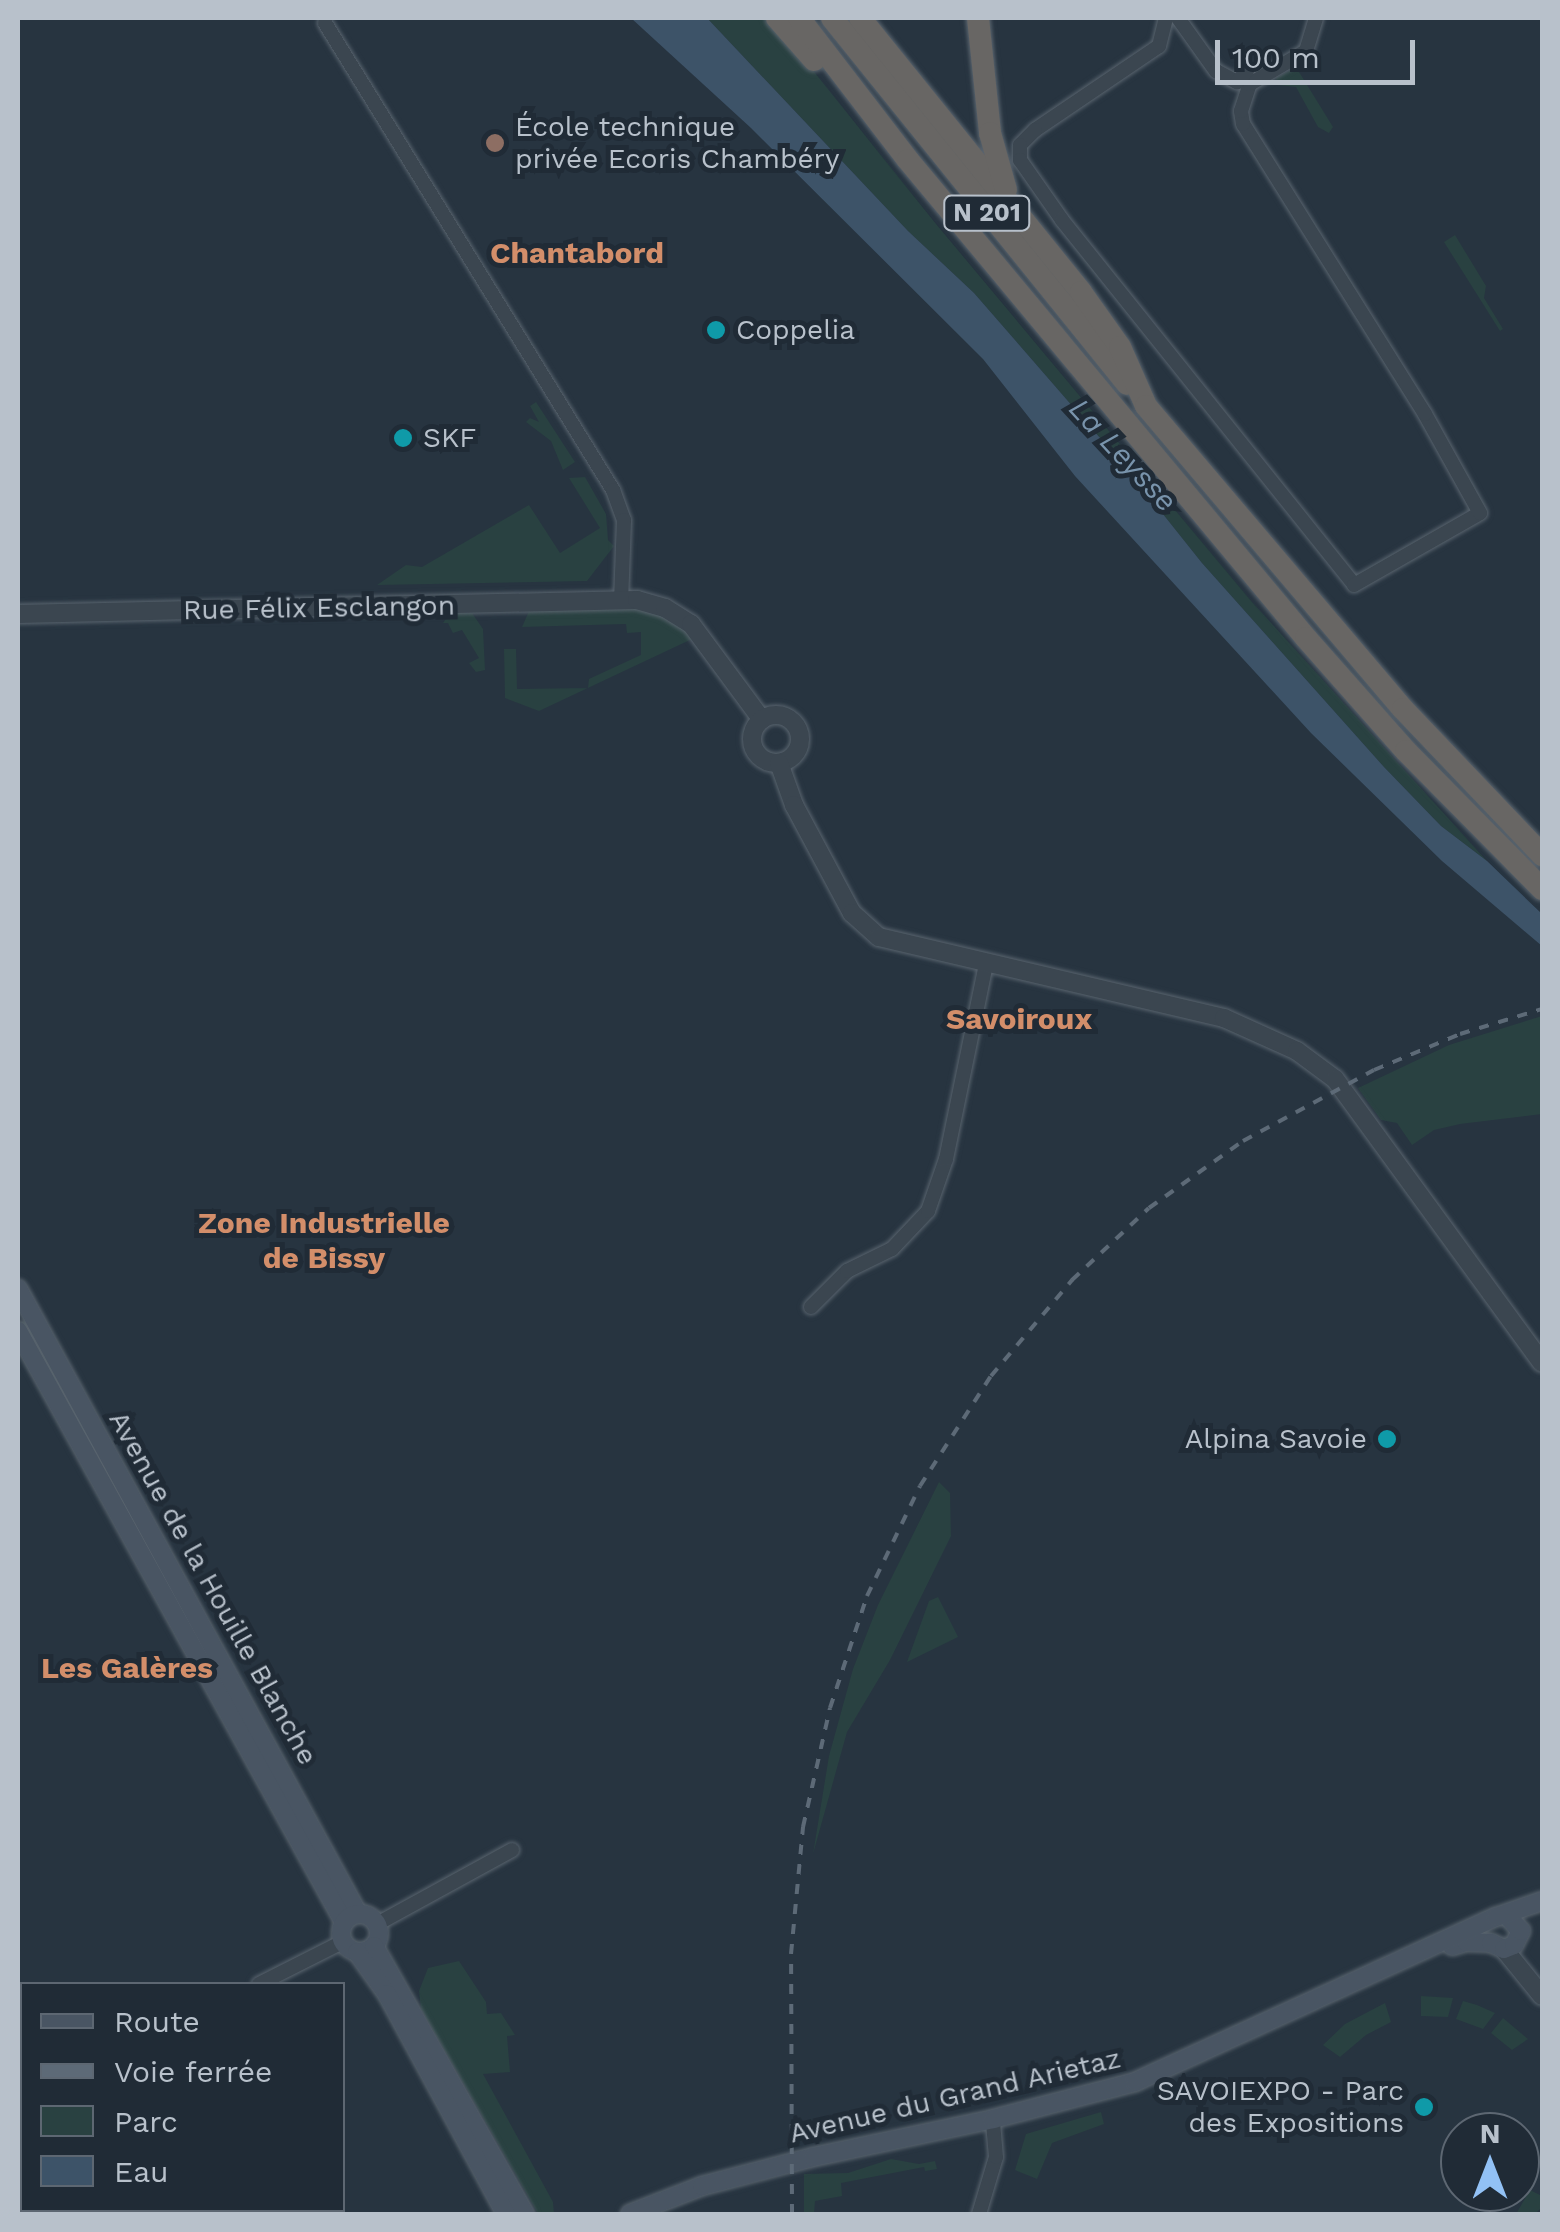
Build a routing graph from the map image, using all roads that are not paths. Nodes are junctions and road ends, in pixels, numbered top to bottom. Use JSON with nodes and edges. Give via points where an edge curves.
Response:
{"nodes":[{"id":1,"x":777,"y":18,"type":"edge"},
{"id":2,"x":799,"y":18,"type":"edge"},
{"id":3,"x":832,"y":18,"type":"edge"},
{"id":4,"x":860,"y":18,"type":"edge"},
{"id":5,"x":978,"y":18,"type":"edge"},
{"id":6,"x":1166,"y":18,"type":"edge"},
{"id":7,"x":1178,"y":18,"type":"edge"},
{"id":8,"x":1316,"y":18,"type":"edge"},
{"id":9,"x":325,"y":23,"type":"dead end"},
{"id":10,"x":1247,"y":71,"type":"dead end"},
{"id":11,"x":908,"y":160,"type":"junction"},
{"id":12,"x":1006,"y":197,"type":"junction"},
{"id":13,"x":1146,"y":406,"type":"junction"},
{"id":14,"x":620,"y":600,"type":"junction"},
{"id":15,"x":18,"y":614,"type":"edge"},
{"id":16,"x":762,"y":720,"type":"junction"},
{"id":17,"x":779,"y":764,"type":"junction"},
{"id":18,"x":1542,"y":855,"type":"edge"},
{"id":19,"x":1542,"y":889,"type":"edge"},
{"id":20,"x":986,"y":964,"type":"junction"},
{"id":21,"x":18,"y":1289,"type":"edge"},
{"id":22,"x":810,"y":1307,"type":"dead end"},
{"id":23,"x":18,"y":1331,"type":"edge"},
{"id":24,"x":1542,"y":1364,"type":"edge"},
{"id":25,"x":512,"y":1850,"type":"dead end"},
{"id":26,"x":1542,"y":1901,"type":"edge"},
{"id":27,"x":351,"y":1918,"type":"junction"},
{"id":28,"x":377,"y":1924,"type":"junction"},
{"id":29,"x":1505,"y":1937,"type":"junction"},
{"id":30,"x":358,"y":1947,"type":"junction"},
{"id":31,"x":265,"y":1982,"type":"edge"},
{"id":32,"x":1541,"y":1994,"type":"edge"},
{"id":33,"x":993,"y":2120,"type":"junction"},
{"id":34,"x":506,"y":2214,"type":"edge"},
{"id":35,"x":525,"y":2214,"type":"edge"},
{"id":36,"x":630,"y":2214,"type":"edge"},
{"id":37,"x":979,"y":2214,"type":"edge"}],
"edges":[{"from":1,"to":11,"type":"highway"},
{"from":2,"to":11,"type":"highway","number":"N 201"},
{"from":3,"to":13,"type":"highway","number":"N 201"},
{"from":4,"to":12,"type":"highway"},
{"from":5,"to":12,"type":"highway","via":[[988,122]]},
{"from":6,"to":8,"type":"street","via":[[1159,46],[1034,130],[1020,144],[1020,160],[1354,585],[1480,513],[1243,124],[1250,84],[1306,51]]},
{"from":7,"to":10,"type":"street","via":[[1216,71],[1238,82]]},
{"from":9,"to":14,"type":"street","via":[[613,490],[624,520]]},
{"from":11,"to":19,"type":"highway","number":"N 201","via":[[1306,638]]},
{"from":12,"to":13,"type":"highway","via":[[1120,348]]},
{"from":13,"to":18,"type":"highway","number":"N 201","via":[[1403,709]]},
{"from":14,"to":15,"type":"street","name":"Rue Félix Esclangon"},
{"from":14,"to":16,"type":"street","name":"Rue Félix Esclangon","via":[[665,608],[690,624]]},
{"from":16,"to":17,"type":"street","via":[[753,733],[754,748]]},
{"from":16,"to":17,"type":"street","via":[[783,716],[798,731],[796,752]]},
{"from":17,"to":20,"type":"street","via":[[794,805],[864,928],[905,946]]},
{"from":20,"to":22,"type":"street","via":[[946,1158],[928,1211],[892,1249],[847,1271]]},
{"from":20,"to":24,"type":"street","via":[[1224,1018],[1297,1051],[1340,1085]]},
{"from":21,"to":27,"type":"main road","name":"Avenue de la Houille Blanche"},
{"from":23,"to":27,"type":"main road","name":"Avenue de la Houille Blanche"},
{"from":25,"to":28,"type":"street"},
{"from":26,"to":29,"type":"main road"},
{"from":26,"to":29,"type":"main road","via":[[1507,1916]]},
{"from":27,"to":28,"type":"main road"},
{"from":27,"to":30,"type":"main road"},
{"from":28,"to":30,"type":"main road"},
{"from":29,"to":32,"type":"street"},
{"from":29,"to":33,"type":"main road","name":"Avenue du Grand Arietaz","via":[[1397,1965],[1135,2082]]},
{"from":30,"to":31,"type":"street"},
{"from":30,"to":34,"type":"main road"},
{"from":30,"to":35,"type":"main road"},
{"from":33,"to":36,"type":"main road","name":"Avenue du Grand Arietaz","via":[[812,2157],[702,2186]]},
{"from":33,"to":37,"type":"street","via":[[996,2157]]}]}
